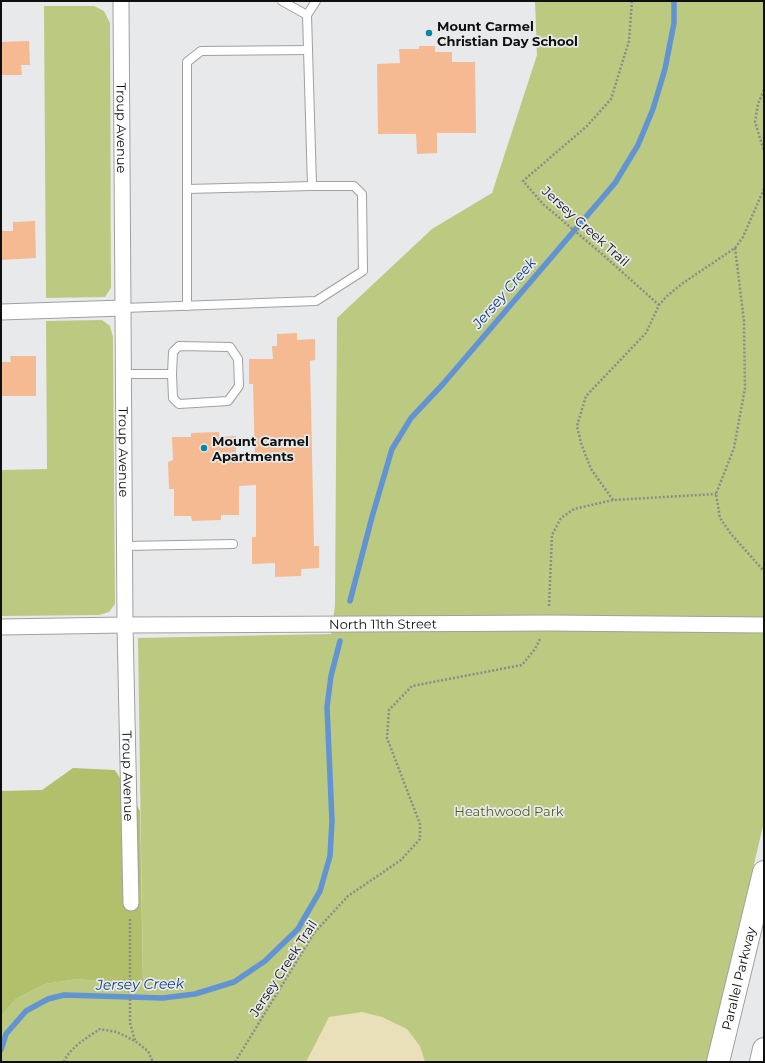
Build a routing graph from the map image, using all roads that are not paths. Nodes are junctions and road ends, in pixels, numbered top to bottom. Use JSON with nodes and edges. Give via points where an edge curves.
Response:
{"nodes":[{"id":1,"x":121,"y":1,"type":"edge"},
{"id":2,"x":282,"y":1,"type":"edge"},
{"id":3,"x":316,"y":1,"type":"edge"},
{"id":4,"x":307,"y":15,"type":"junction"},
{"id":5,"x":308,"y":50,"type":"junction"},
{"id":6,"x":312,"y":186,"type":"junction"},
{"id":7,"x":187,"y":189,"type":"junction"},
{"id":8,"x":186,"y":306,"type":"junction"},
{"id":9,"x":123,"y":308,"type":"junction"},
{"id":10,"x":1,"y":312,"type":"edge"},
{"id":11,"x":124,"y":374,"type":"junction"},
{"id":12,"x":172,"y":374,"type":"junction"},
{"id":13,"x":233,"y":544,"type":"dead end"},
{"id":14,"x":124,"y":546,"type":"junction"},
{"id":15,"x":125,"y":625,"type":"junction"},
{"id":16,"x":764,"y":625,"type":"edge"},
{"id":17,"x":1,"y":627,"type":"edge"},
{"id":18,"x":764,"y":872,"type":"edge"},
{"id":19,"x":131,"y":903,"type":"road end"},
{"id":20,"x":764,"y":1049,"type":"edge"},
{"id":21,"x":718,"y":1062,"type":"edge"},
{"id":22,"x":761,"y":1062,"type":"edge"}],
"edges":[{"from":1,"to":9,"type":"street","name":"Troup Avenue"},
{"from":2,"to":4,"type":"lane"},
{"from":3,"to":4,"type":"lane"},
{"from":4,"to":5,"type":"lane"},
{"from":5,"to":6,"type":"lane"},
{"from":5,"to":7,"type":"lane","via":[[201,51],[187,62]]},
{"from":6,"to":7,"type":"lane"},
{"from":6,"to":8,"type":"lane","via":[[354,186],[362,194],[364,271],[316,302]]},
{"from":7,"to":8,"type":"lane"},
{"from":8,"to":9,"type":"lane"},
{"from":9,"to":10,"type":"street"},
{"from":9,"to":11,"type":"street","name":"Troup Avenue"},
{"from":11,"to":12,"type":"lane"},
{"from":11,"to":14,"type":"street","name":"Troup Avenue"},
{"from":12,"to":12,"type":"lane","via":[[173,352],[179,346],[230,347],[238,359],[239,386],[228,401],[179,404],[173,398]]},
{"from":13,"to":14,"type":"lane"},
{"from":14,"to":15,"type":"street","name":"Troup Avenue"},
{"from":15,"to":16,"type":"street","name":"North 11th Street"},
{"from":15,"to":17,"type":"street","name":"North 11th Street"},
{"from":15,"to":19,"type":"street","name":"Troup Avenue"},
{"from":18,"to":21,"type":"main road","name":"Parallel Parkway"},
{"from":20,"to":22,"type":"main road"}]}
